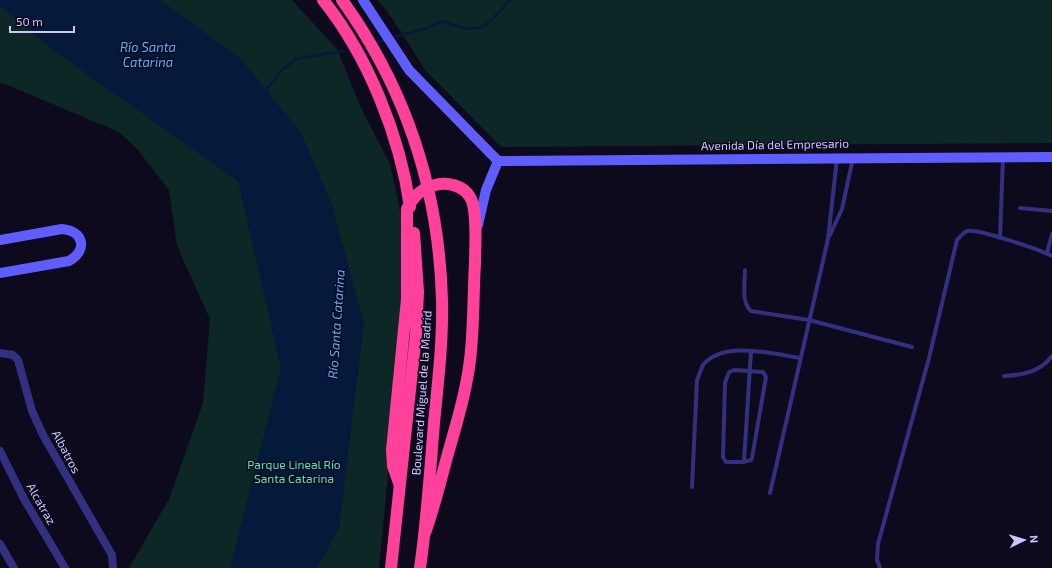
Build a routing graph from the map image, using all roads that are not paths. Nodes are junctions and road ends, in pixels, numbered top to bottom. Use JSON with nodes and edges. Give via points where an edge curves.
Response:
{"nodes":[{"id":1,"x":323,"y":0,"type":"edge"},
{"id":2,"x":342,"y":0,"type":"edge"},
{"id":3,"x":364,"y":0,"type":"edge"},
{"id":4,"x":854,"y":157,"type":"junction"},
{"id":5,"x":1003,"y":157,"type":"junction"},
{"id":6,"x":1052,"y":157,"type":"edge"},
{"id":7,"x":837,"y":158,"type":"junction"},
{"id":8,"x":498,"y":161,"type":"junction"},
{"id":9,"x":1020,"y":208,"type":"dead end"},
{"id":10,"x":1052,"y":211,"type":"edge"},
{"id":11,"x":1052,"y":234,"type":"edge"},
{"id":12,"x":1000,"y":238,"type":"junction"},
{"id":13,"x":828,"y":239,"type":"junction"},
{"id":14,"x":0,"y":240,"type":"edge"},
{"id":15,"x":476,"y":240,"type":"junction"},
{"id":16,"x":1047,"y":253,"type":"junction"},
{"id":17,"x":1052,"y":256,"type":"edge"},
{"id":18,"x":744,"y":270,"type":"dead end"},
{"id":19,"x":0,"y":273,"type":"edge"},
{"id":20,"x":808,"y":320,"type":"junction"},
{"id":21,"x":912,"y":347,"type":"dead end"},
{"id":22,"x":751,"y":351,"type":"junction"},
{"id":23,"x":0,"y":353,"type":"edge"},
{"id":24,"x":1052,"y":356,"type":"edge"},
{"id":25,"x":800,"y":358,"type":"junction"},
{"id":26,"x":749,"y":371,"type":"junction"},
{"id":27,"x":1004,"y":376,"type":"dead end"},
{"id":28,"x":0,"y":451,"type":"edge"},
{"id":29,"x":744,"y":462,"type":"junction"},
{"id":30,"x":399,"y":483,"type":"junction"},
{"id":31,"x":692,"y":487,"type":"dead end"},
{"id":32,"x":770,"y":493,"type":"dead end"},
{"id":33,"x":425,"y":533,"type":"junction"},
{"id":34,"x":0,"y":544,"type":"edge"},
{"id":35,"x":14,"y":568,"type":"edge"},
{"id":36,"x":64,"y":568,"type":"edge"},
{"id":37,"x":113,"y":568,"type":"edge"},
{"id":38,"x":391,"y":568,"type":"edge"},
{"id":39,"x":420,"y":568,"type":"edge"},
{"id":40,"x":880,"y":568,"type":"edge"}],
"edges":[{"from":1,"to":30,"type":"highway","name":"Boulevard Miguel de la Madrid","via":[[347,35],[366,70],[387,118],[407,188],[418,292],[416,334]]},
{"from":2,"to":33,"type":"highway","name":"Boulevard Miguel de la Madrid","via":[[378,55],[405,111],[423,164],[439,247],[442,338]]},
{"from":3,"to":8,"type":"street","via":[[412,74]]},
{"from":4,"to":5,"type":"street","name":"Avenida Día del Empresario"},
{"from":4,"to":7,"type":"street","name":"Avenida Día del Empresario"},
{"from":4,"to":13,"type":"lane","via":[[842,209]]},
{"from":5,"to":6,"type":"street","name":"Avenida Día del Empresario"},
{"from":5,"to":12,"type":"lane"},
{"from":7,"to":8,"type":"street","name":"Avenida Día del Empresario"},
{"from":7,"to":13,"type":"lane"},
{"from":8,"to":15,"type":"street","via":[[486,190]]},
{"from":9,"to":10,"type":"lane"},
{"from":11,"to":16,"type":"lane"},
{"from":12,"to":16,"type":"lane"},
{"from":12,"to":40,"type":"lane","via":[[966,231],[957,240],[878,544],[877,560]]},
{"from":13,"to":20,"type":"lane"},
{"from":14,"to":19,"type":"street","via":[[62,229],[78,234],[81,243],[80,252],[69,261]]},
{"from":15,"to":30,"type":"highway","via":[[473,205],[467,193],[448,184],[420,190],[411,200],[406,217],[407,299],[392,450],[393,466]]},
{"from":15,"to":33,"type":"highway","via":[[468,375],[434,510]]},
{"from":16,"to":17,"type":"lane"},
{"from":18,"to":20,"type":"lane","via":[[747,307],[751,310]]},
{"from":20,"to":21,"type":"lane"},
{"from":20,"to":25,"type":"lane"},
{"from":22,"to":25,"type":"lane"},
{"from":22,"to":26,"type":"lane"},
{"from":22,"to":31,"type":"lane","via":[[722,353],[703,365],[698,380]]},
{"from":23,"to":37,"type":"street","name":"Albatros","via":[[13,355],[18,360],[25,389],[43,435],[112,555]]},
{"from":24,"to":27,"type":"lane","via":[[1038,369],[1025,375]]},
{"from":25,"to":32,"type":"lane"},
{"from":26,"to":29,"type":"lane"},
{"from":26,"to":29,"type":"lane","via":[[763,372],[766,377],[752,458]]},
{"from":26,"to":29,"type":"lane","via":[[729,372],[725,383],[724,460]]},
{"from":28,"to":36,"type":"street","name":"Alcatraz"},
{"from":30,"to":38,"type":"highway","name":"Boulevard Miguel de la Madrid"},
{"from":33,"to":39,"type":"highway","name":"Boulevard Miguel de la Madrid"},
{"from":34,"to":35,"type":"street"}]}
